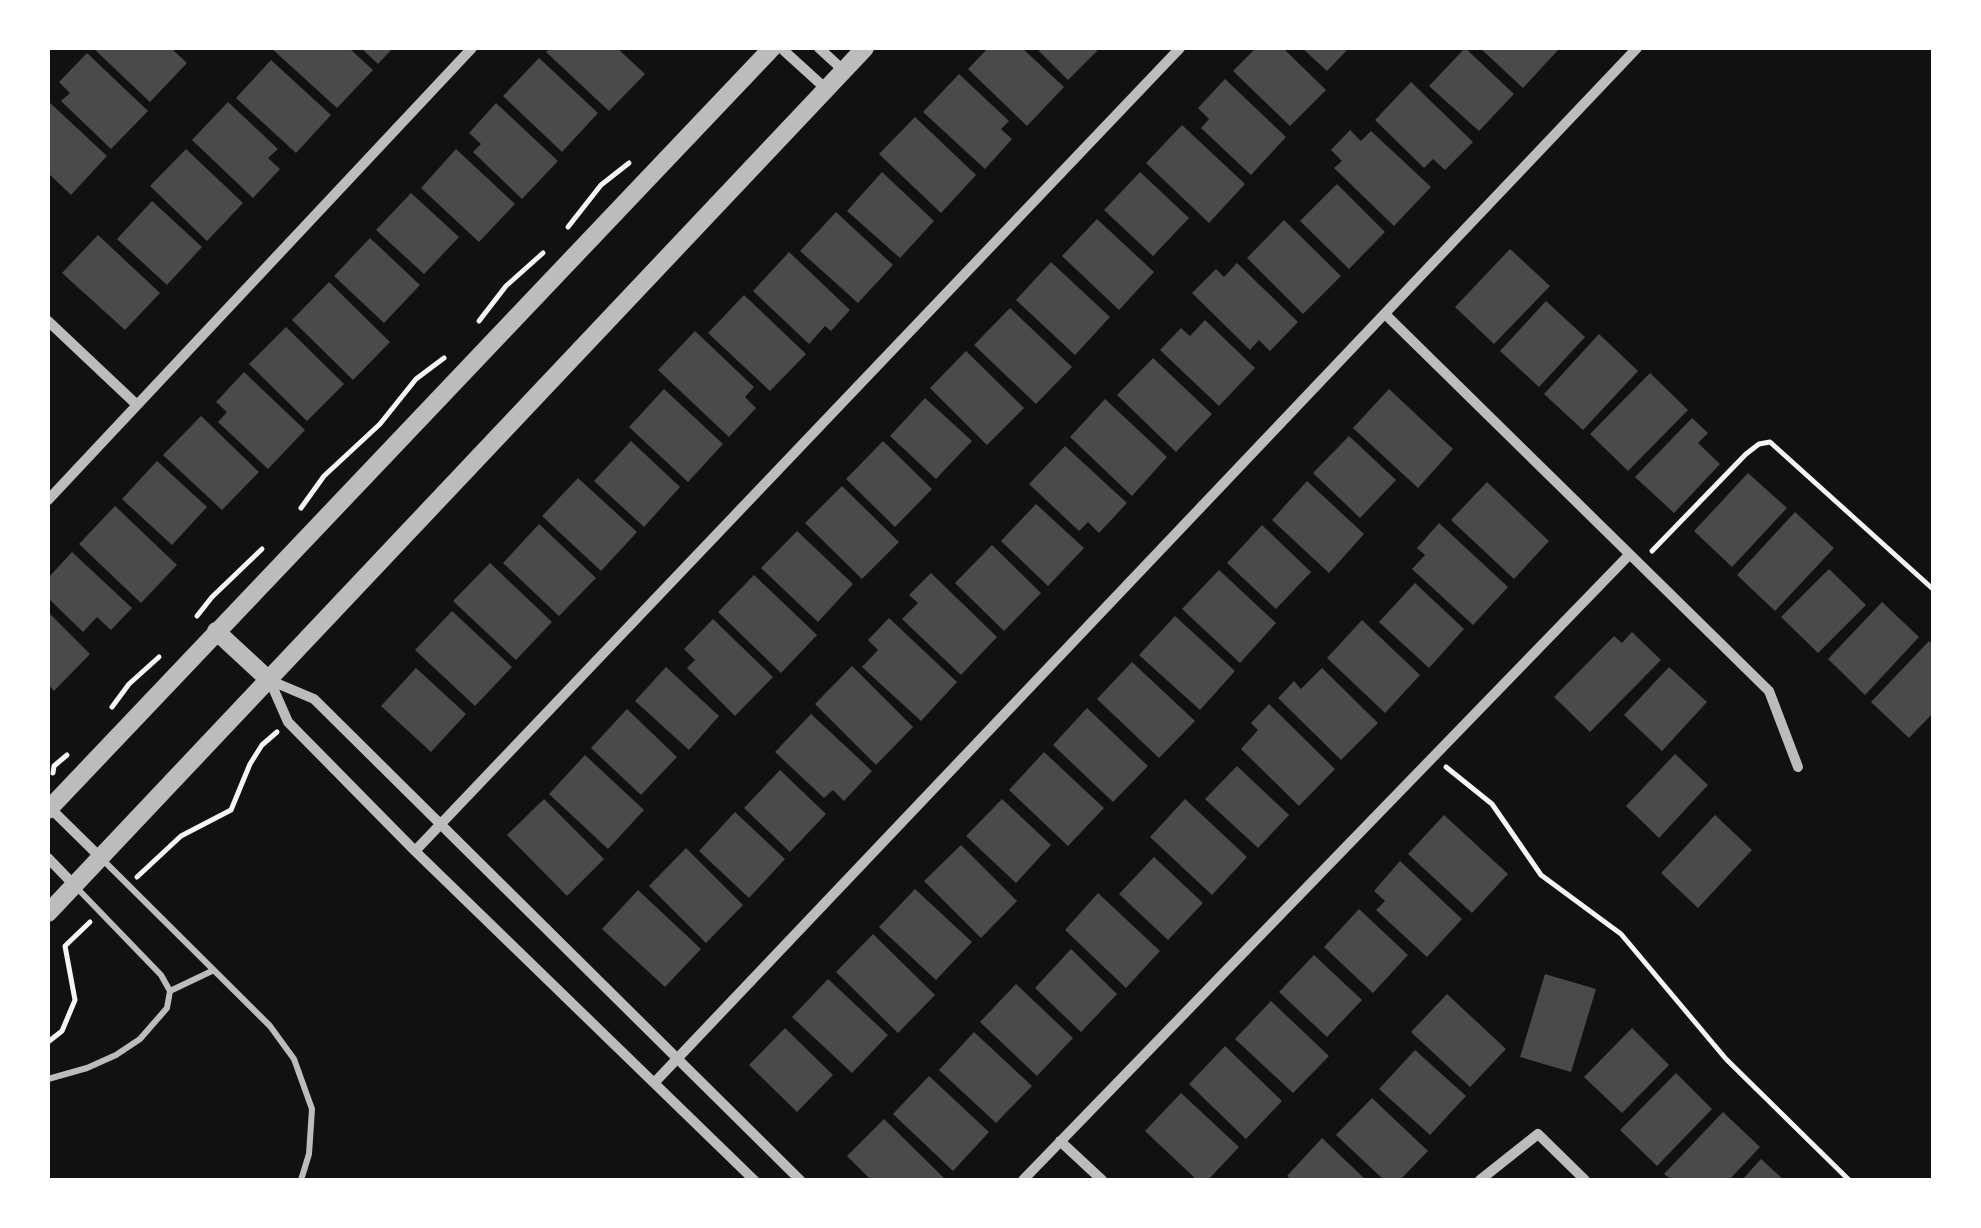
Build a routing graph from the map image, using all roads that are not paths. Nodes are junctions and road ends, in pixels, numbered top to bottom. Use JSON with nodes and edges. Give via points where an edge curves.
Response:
{"nodes":[{"id":1,"x":472,"y":48,"type":"edge"},
{"id":2,"x":772,"y":48,"type":"edge"},
{"id":3,"x":781,"y":48,"type":"edge"},
{"id":4,"x":819,"y":48,"type":"edge"},
{"id":5,"x":864,"y":48,"type":"edge"},
{"id":6,"x":1180,"y":48,"type":"edge"},
{"id":7,"x":1638,"y":48,"type":"edge"},
{"id":8,"x":843,"y":70,"type":"junction"},
{"id":9,"x":825,"y":88,"type":"junction"},
{"id":10,"x":1384,"y":314,"type":"junction"},
{"id":11,"x":48,"y":321,"type":"edge"},
{"id":12,"x":136,"y":405,"type":"junction"},
{"id":13,"x":48,"y":500,"type":"edge"},
{"id":14,"x":1630,"y":555,"type":"junction"},
{"id":15,"x":216,"y":631,"type":"junction"},
{"id":16,"x":269,"y":680,"type":"junction"},
{"id":17,"x":1798,"y":766,"type":"dead end"},
{"id":18,"x":48,"y":808,"type":"edge"},
{"id":19,"x":440,"y":825,"type":"junction"},
{"id":20,"x":416,"y":851,"type":"junction"},
{"id":21,"x":48,"y":858,"type":"edge"},
{"id":22,"x":101,"y":858,"type":"junction"},
{"id":23,"x":74,"y":885,"type":"junction"},
{"id":24,"x":48,"y":913,"type":"edge"},
{"id":25,"x":214,"y":970,"type":"junction"},
{"id":26,"x":170,"y":991,"type":"junction"},
{"id":27,"x":677,"y":1059,"type":"junction"},
{"id":28,"x":48,"y":1079,"type":"edge"},
{"id":29,"x":655,"y":1082,"type":"junction"},
{"id":30,"x":1060,"y":1141,"type":"junction"},
{"id":31,"x":301,"y":1180,"type":"edge"},
{"id":32,"x":754,"y":1180,"type":"edge"},
{"id":33,"x":800,"y":1180,"type":"edge"},
{"id":34,"x":1024,"y":1180,"type":"edge"},
{"id":35,"x":1102,"y":1180,"type":"edge"},
{"id":36,"x":1480,"y":1180,"type":"edge"},
{"id":37,"x":1585,"y":1180,"type":"edge"}],
"edges":[{"from":1,"to":12,"type":"street"},
{"from":2,"to":15,"type":"street"},
{"from":3,"to":9,"type":"street"},
{"from":4,"to":8,"type":"street"},
{"from":5,"to":8,"type":"street"},
{"from":6,"to":19,"type":"street"},
{"from":7,"to":10,"type":"street"},
{"from":8,"to":9,"type":"street"},
{"from":9,"to":16,"type":"street"},
{"from":10,"to":14,"type":"street"},
{"from":10,"to":27,"type":"street"},
{"from":11,"to":12,"type":"street"},
{"from":12,"to":13,"type":"street"},
{"from":14,"to":17,"type":"street","via":[[1769,691]]},
{"from":14,"to":30,"type":"street"},
{"from":15,"to":16,"type":"street"},
{"from":15,"to":18,"type":"street"},
{"from":16,"to":19,"type":"street","via":[[314,699]]},
{"from":16,"to":20,"type":"street","via":[[288,722]]},
{"from":16,"to":22,"type":"street"},
{"from":18,"to":22,"type":"street"},
{"from":19,"to":20,"type":"street"},
{"from":19,"to":27,"type":"street"},
{"from":20,"to":29,"type":"street"},
{"from":21,"to":23,"type":"street"},
{"from":22,"to":23,"type":"street"},
{"from":22,"to":25,"type":"lane"},
{"from":23,"to":24,"type":"street"},
{"from":23,"to":26,"type":"lane"},
{"from":25,"to":26,"type":"lane"},
{"from":25,"to":31,"type":"lane","via":[[294,1059],[312,1109]]},
{"from":26,"to":28,"type":"lane","via":[[167,1008],[140,1039],[102,1062]]},
{"from":27,"to":29,"type":"street"},
{"from":27,"to":33,"type":"street"},
{"from":29,"to":32,"type":"street"},
{"from":30,"to":34,"type":"street"},
{"from":30,"to":35,"type":"street"},
{"from":36,"to":37,"type":"street","via":[[1538,1134]]}]}
